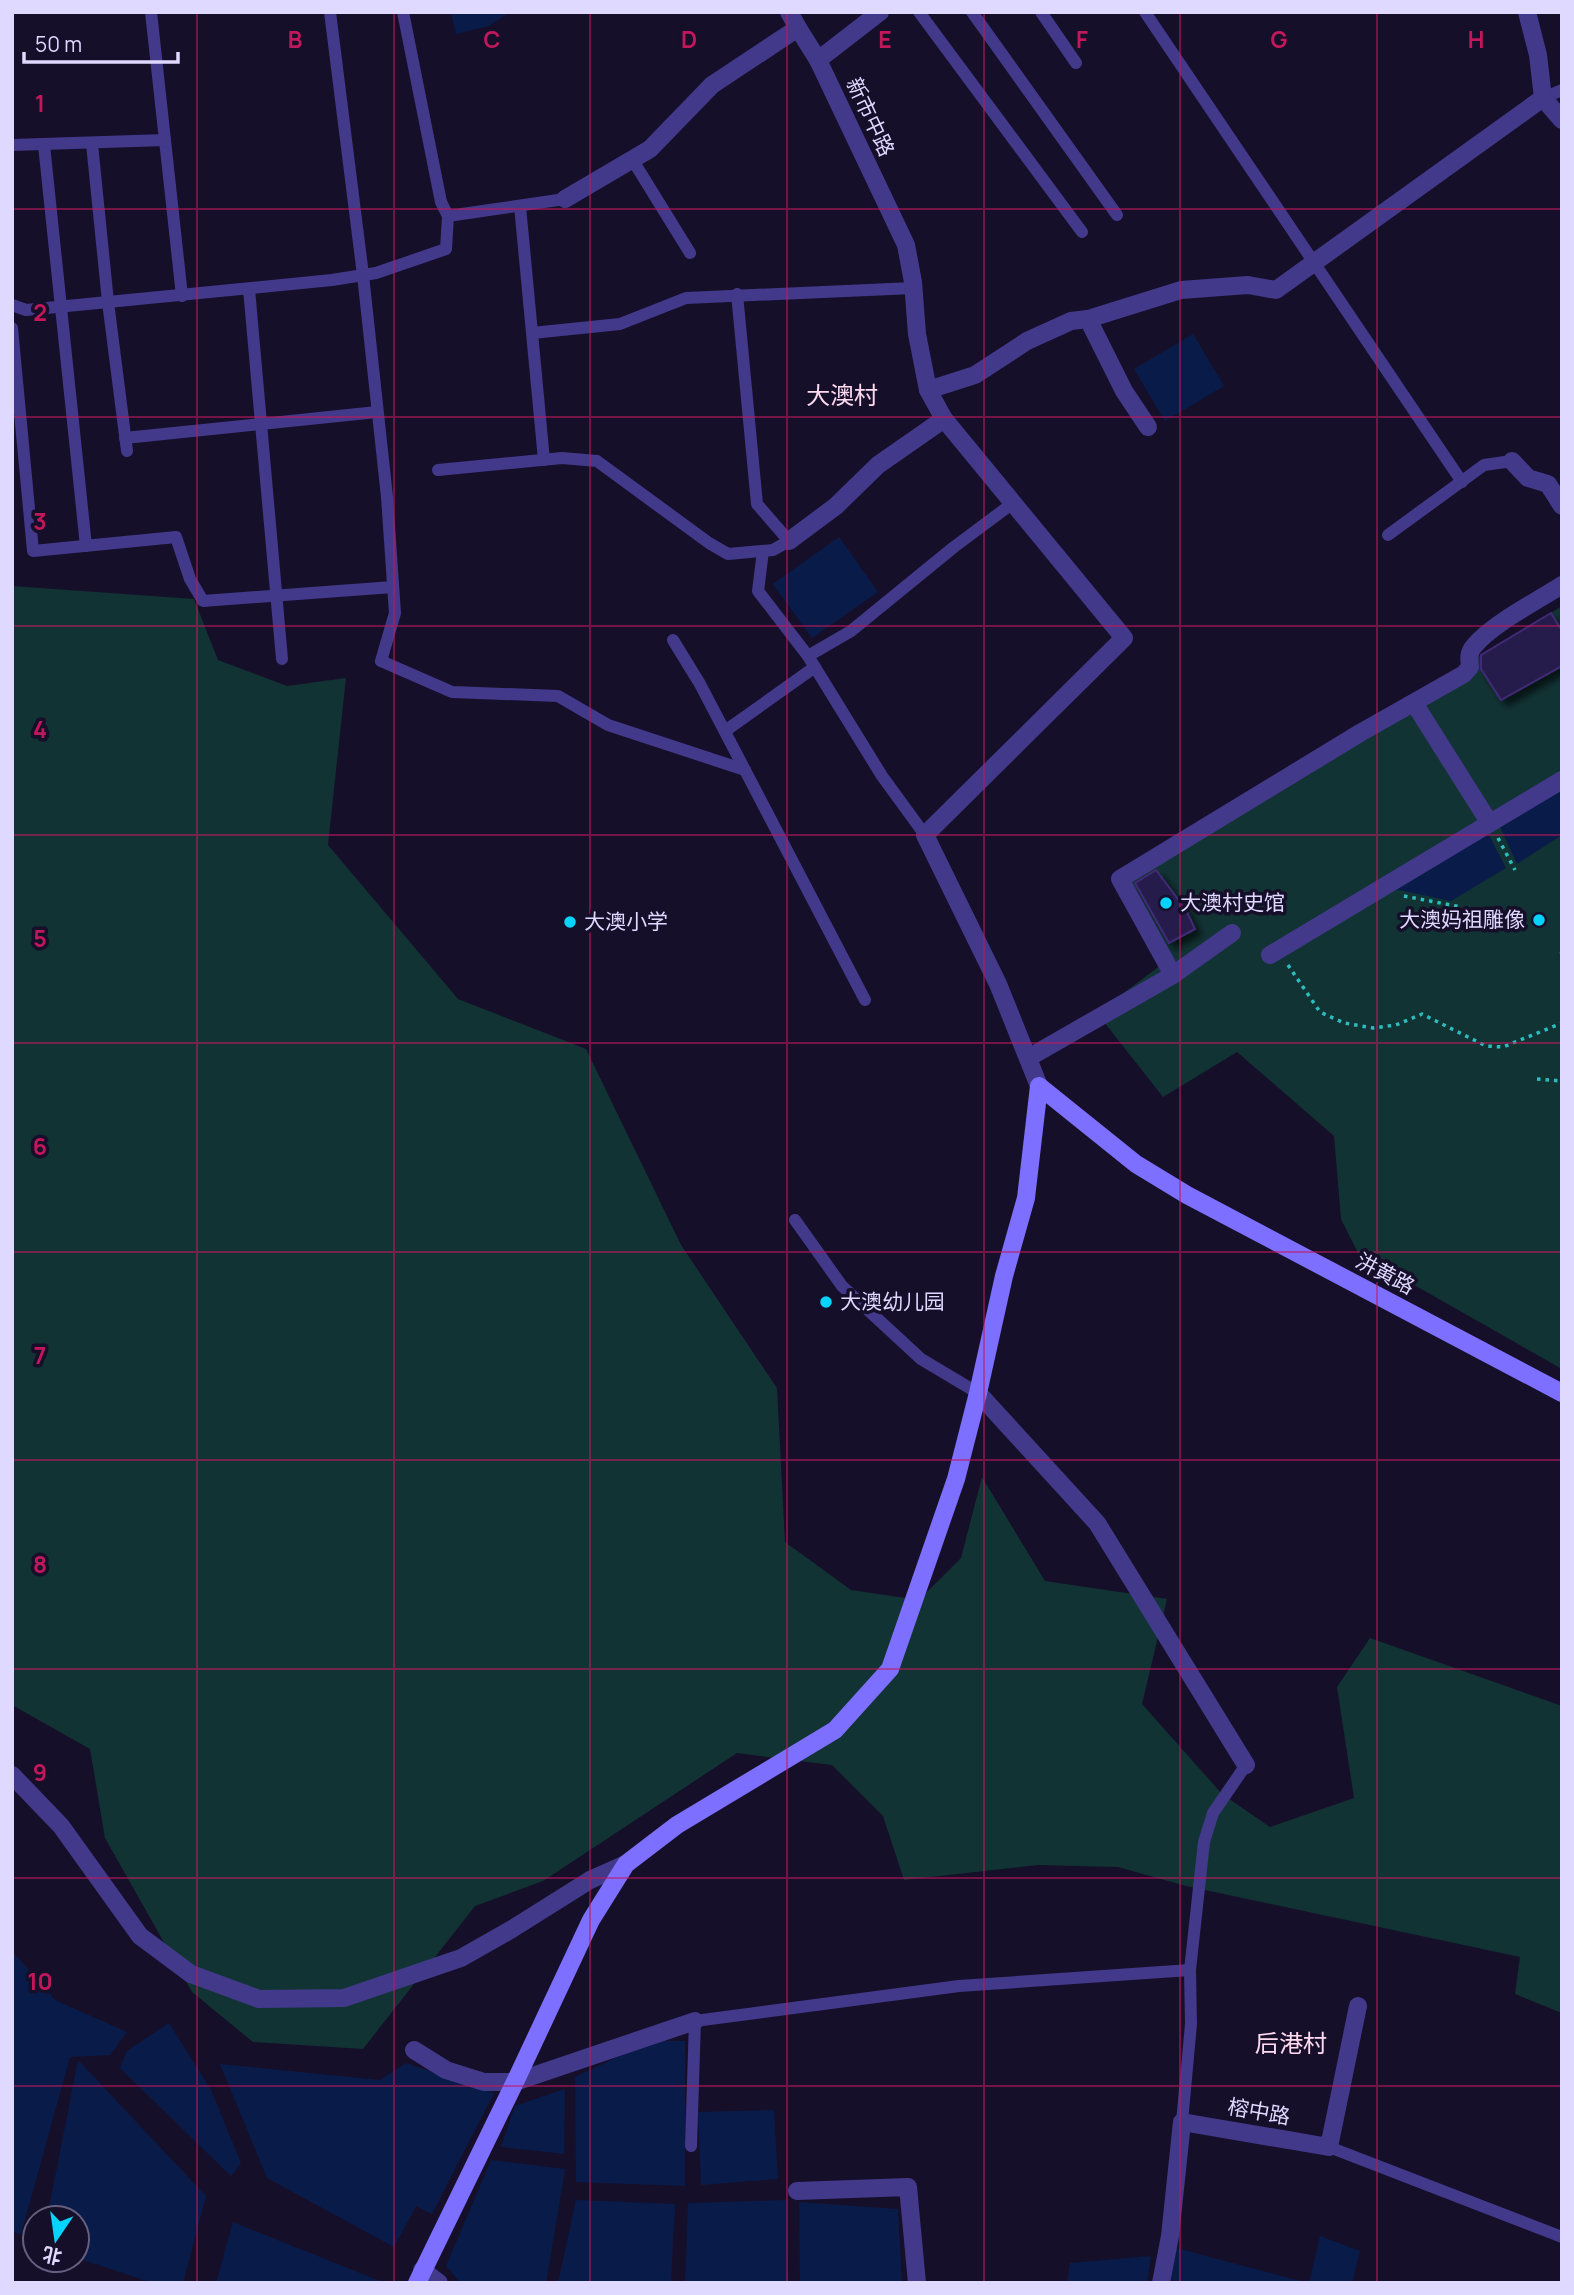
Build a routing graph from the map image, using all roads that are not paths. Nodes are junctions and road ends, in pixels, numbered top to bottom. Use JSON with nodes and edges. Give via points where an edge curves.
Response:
{"nodes":[{"id":1,"x":151,"y":12,"type":"edge"},
{"id":2,"x":330,"y":12,"type":"edge"},
{"id":3,"x":403,"y":12,"type":"edge"},
{"id":4,"x":789,"y":12,"type":"edge"},
{"id":5,"x":880,"y":12,"type":"edge"},
{"id":6,"x":919,"y":12,"type":"edge"},
{"id":7,"x":972,"y":12,"type":"edge"},
{"id":8,"x":1041,"y":12,"type":"edge"},
{"id":9,"x":1145,"y":12,"type":"edge"},
{"id":10,"x":1527,"y":12,"type":"edge"},
{"id":11,"x":799,"y":29,"type":"junction"},
{"id":12,"x":818,"y":60,"type":"junction"},
{"id":13,"x":1076,"y":63,"type":"dead end"},
{"id":14,"x":1562,"y":90,"type":"edge"},
{"id":15,"x":1543,"y":98,"type":"junction"},
{"id":16,"x":1562,"y":120,"type":"edge"},
{"id":17,"x":165,"y":139,"type":"junction"},
{"id":18,"x":92,"y":144,"type":"junction"},
{"id":19,"x":12,"y":145,"type":"edge"},
{"id":20,"x":44,"y":145,"type":"junction"},
{"id":21,"x":632,"y":159,"type":"junction"},
{"id":22,"x":565,"y":199,"type":"joint"},
{"id":23,"x":520,"y":206,"type":"junction"},
{"id":24,"x":1116,"y":215,"type":"dead end"},
{"id":25,"x":448,"y":216,"type":"junction"},
{"id":26,"x":1082,"y":232,"type":"dead end"},
{"id":27,"x":690,"y":253,"type":"dead end"},
{"id":28,"x":1312,"y":262,"type":"junction"},
{"id":29,"x":363,"y":275,"type":"junction"},
{"id":30,"x":913,"y":288,"type":"junction"},
{"id":31,"x":248,"y":289,"type":"junction"},
{"id":32,"x":737,"y":294,"type":"junction"},
{"id":33,"x":182,"y":296,"type":"junction"},
{"id":34,"x":108,"y":302,"type":"junction"},
{"id":35,"x":13,"y":307,"type":"edge"},
{"id":36,"x":61,"y":307,"type":"junction"},
{"id":37,"x":1088,"y":319,"type":"junction"},
{"id":38,"x":12,"y":328,"type":"edge"},
{"id":39,"x":532,"y":333,"type":"junction"},
{"id":40,"x":928,"y":390,"type":"junction"},
{"id":41,"x":377,"y":412,"type":"junction"},
{"id":42,"x":944,"y":419,"type":"junction"},
{"id":43,"x":1148,"y":427,"type":"dead end"},
{"id":44,"x":544,"y":460,"type":"junction"},
{"id":45,"x":1512,"y":461,"type":"joint"},
{"id":46,"x":438,"y":470,"type":"dead end"},
{"id":47,"x":1462,"y":482,"type":"junction"},
{"id":48,"x":1013,"y":503,"type":"junction"},
{"id":49,"x":1562,"y":506,"type":"edge"},
{"id":50,"x":1388,"y":535,"type":"dead end"},
{"id":51,"x":789,"y":541,"type":"junction"},
{"id":52,"x":86,"y":546,"type":"junction"},
{"id":53,"x":763,"y":551,"type":"junction"},
{"id":54,"x":1562,"y":585,"type":"edge"},
{"id":55,"x":393,"y":587,"type":"junction"},
{"id":56,"x":277,"y":596,"type":"junction"},
{"id":57,"x":673,"y":640,"type":"dead end"},
{"id":58,"x":282,"y":659,"type":"dead end"},
{"id":59,"x":812,"y":661,"type":"junction"},
{"id":60,"x":1414,"y":703,"type":"junction"},
{"id":61,"x":725,"y":732,"type":"junction"},
{"id":62,"x":745,"y":770,"type":"junction"},
{"id":63,"x":1562,"y":780,"type":"edge"},
{"id":64,"x":1489,"y":822,"type":"junction"},
{"id":65,"x":925,"y":835,"type":"junction"},
{"id":66,"x":1232,"y":933,"type":"dead end"},
{"id":67,"x":1274,"y":952,"type":"road end"},
{"id":68,"x":1173,"y":975,"type":"junction"},
{"id":69,"x":865,"y":1000,"type":"dead end"},
{"id":70,"x":1028,"y":1058,"type":"junction"},
{"id":71,"x":1039,"y":1086,"type":"junction"},
{"id":72,"x":795,"y":1220,"type":"dead end"},
{"id":73,"x":978,"y":1393,"type":"junction"},
{"id":74,"x":1562,"y":1393,"type":"edge"},
{"id":75,"x":1246,"y":1765,"type":"joint"},
{"id":76,"x":12,"y":1775,"type":"edge"},
{"id":77,"x":626,"y":1864,"type":"junction"},
{"id":78,"x":1190,"y":1970,"type":"junction"},
{"id":79,"x":1358,"y":2006,"type":"dead end"},
{"id":80,"x":695,"y":2021,"type":"junction"},
{"id":81,"x":414,"y":2050,"type":"dead end"},
{"id":82,"x":515,"y":2082,"type":"junction"},
{"id":83,"x":1182,"y":2122,"type":"junction"},
{"id":84,"x":691,"y":2146,"type":"dead end"},
{"id":85,"x":1329,"y":2147,"type":"junction"},
{"id":86,"x":797,"y":2191,"type":"dead end"},
{"id":87,"x":1562,"y":2237,"type":"edge"},
{"id":88,"x":419,"y":2276,"type":"edge"},
{"id":89,"x":439,"y":2283,"type":"edge"},
{"id":90,"x":917,"y":2283,"type":"edge"},
{"id":91,"x":1161,"y":2283,"type":"edge"}],
"edges":[{"from":1,"to":17,"type":"lane"},
{"from":2,"to":29,"type":"lane"},
{"from":3,"to":25,"type":"lane","via":[[441,202]]},
{"from":4,"to":11,"type":"street","name":"新市中路"},
{"from":5,"to":12,"type":"street"},
{"from":6,"to":26,"type":"lane"},
{"from":7,"to":24,"type":"lane"},
{"from":8,"to":13,"type":"lane"},
{"from":9,"to":28,"type":"lane"},
{"from":10,"to":15,"type":"street"},
{"from":11,"to":12,"type":"street","name":"新市中路"},
{"from":11,"to":21,"type":"street","via":[[712,85],[650,149]]},
{"from":12,"to":30,"type":"street","name":"新市中路","via":[[906,245]]},
{"from":14,"to":15,"type":"lane"},
{"from":15,"to":16,"type":"street"},
{"from":15,"to":28,"type":"street"},
{"from":17,"to":18,"type":"lane"},
{"from":17,"to":33,"type":"lane"},
{"from":18,"to":20,"type":"lane"},
{"from":18,"to":34,"type":"lane"},
{"from":19,"to":20,"type":"lane"},
{"from":20,"to":36,"type":"lane"},
{"from":21,"to":22,"type":"street"},
{"from":21,"to":27,"type":"lane"},
{"from":22,"to":23,"type":"lane"},
{"from":23,"to":25,"type":"lane"},
{"from":23,"to":39,"type":"lane"},
{"from":25,"to":29,"type":"lane","via":[[446,249]]},
{"from":28,"to":37,"type":"street","via":[[1276,290],[1248,285],[1181,290]]},
{"from":28,"to":47,"type":"lane"},
{"from":29,"to":31,"type":"lane"},
{"from":29,"to":41,"type":"lane"},
{"from":30,"to":32,"type":"lane"},
{"from":30,"to":40,"type":"street","name":"新市中路"},
{"from":31,"to":33,"type":"lane"},
{"from":31,"to":56,"type":"lane"},
{"from":32,"to":39,"type":"lane","via":[[686,298],[620,324]]},
{"from":32,"to":51,"type":"lane","via":[[757,504]]},
{"from":33,"to":34,"type":"lane"},
{"from":34,"to":36,"type":"lane"},
{"from":34,"to":41,"type":"lane","via":[[126,444]]},
{"from":35,"to":36,"type":"lane"},
{"from":36,"to":52,"type":"lane"},
{"from":37,"to":40,"type":"street","via":[[1071,321],[1027,341],[975,375]]},
{"from":37,"to":43,"type":"street"},
{"from":38,"to":52,"type":"lane","via":[[33,551]]},
{"from":39,"to":44,"type":"lane"},
{"from":40,"to":42,"type":"street","name":"新市中路"},
{"from":41,"to":55,"type":"lane"},
{"from":42,"to":48,"type":"street","name":"新市中路"},
{"from":42,"to":51,"type":"street","via":[[878,465],[836,506]]},
{"from":44,"to":46,"type":"lane"},
{"from":44,"to":53,"type":"lane","via":[[597,461],[728,554]]},
{"from":45,"to":47,"type":"lane","via":[[1484,465]]},
{"from":45,"to":49,"type":"street","via":[[1528,478],[1548,484]]},
{"from":47,"to":50,"type":"lane"},
{"from":48,"to":59,"type":"lane"},
{"from":48,"to":65,"type":"street","name":"新市中路","via":[[1124,638]]},
{"from":51,"to":53,"type":"lane"},
{"from":52,"to":56,"type":"lane","via":[[176,537],[203,601]]},
{"from":53,"to":59,"type":"lane","via":[[758,591]]},
{"from":54,"to":60,"type":"street","via":[[1474,646],[1464,674]]},
{"from":55,"to":56,"type":"lane"},
{"from":55,"to":62,"type":"lane","via":[[395,613],[381,661],[452,692],[558,696],[608,725]]},
{"from":56,"to":58,"type":"lane"},
{"from":57,"to":61,"type":"lane"},
{"from":59,"to":61,"type":"lane"},
{"from":59,"to":65,"type":"lane","via":[[882,776]]},
{"from":60,"to":64,"type":"street"},
{"from":60,"to":68,"type":"street","via":[[1120,879]]},
{"from":61,"to":62,"type":"lane"},
{"from":62,"to":69,"type":"lane"},
{"from":63,"to":64,"type":"street"},
{"from":64,"to":67,"type":"street"},
{"from":65,"to":70,"type":"street","via":[[998,984]]},
{"from":66,"to":68,"type":"street"},
{"from":68,"to":70,"type":"street"},
{"from":70,"to":71,"type":"street"},
{"from":71,"to":73,"type":"main road","via":[[1026,1199]]},
{"from":71,"to":74,"type":"main road","name":"汫黄路","via":[[1136,1164],[1187,1195]]},
{"from":72,"to":73,"type":"lane","via":[[842,1286],[921,1359]]},
{"from":73,"to":75,"type":"street","via":[[1097,1523]]},
{"from":73,"to":77,"type":"main road","via":[[956,1479],[890,1669],[835,1730],[677,1825]]},
{"from":75,"to":78,"type":"lane","via":[[1213,1813],[1204,1842]]},
{"from":76,"to":77,"type":"street","via":[[61,1826],[140,1936],[191,1974],[259,1999],[344,1998],[461,1958],[590,1880]]},
{"from":77,"to":82,"type":"main road","via":[[591,1920]]},
{"from":78,"to":80,"type":"lane","via":[[959,1986]]},
{"from":78,"to":83,"type":"lane","via":[[1190,2038]]},
{"from":79,"to":85,"type":"street"},
{"from":80,"to":82,"type":"street"},
{"from":80,"to":84,"type":"lane"},
{"from":81,"to":82,"type":"street","via":[[446,2070],[484,2082]]},
{"from":82,"to":88,"type":"main road"},
{"from":83,"to":85,"type":"street","name":"榕中路"},
{"from":83,"to":91,"type":"street"},
{"from":85,"to":87,"type":"lane"},
{"from":86,"to":90,"type":"street","via":[[908,2187]]},
{"from":88,"to":89,"type":"street"}]}
